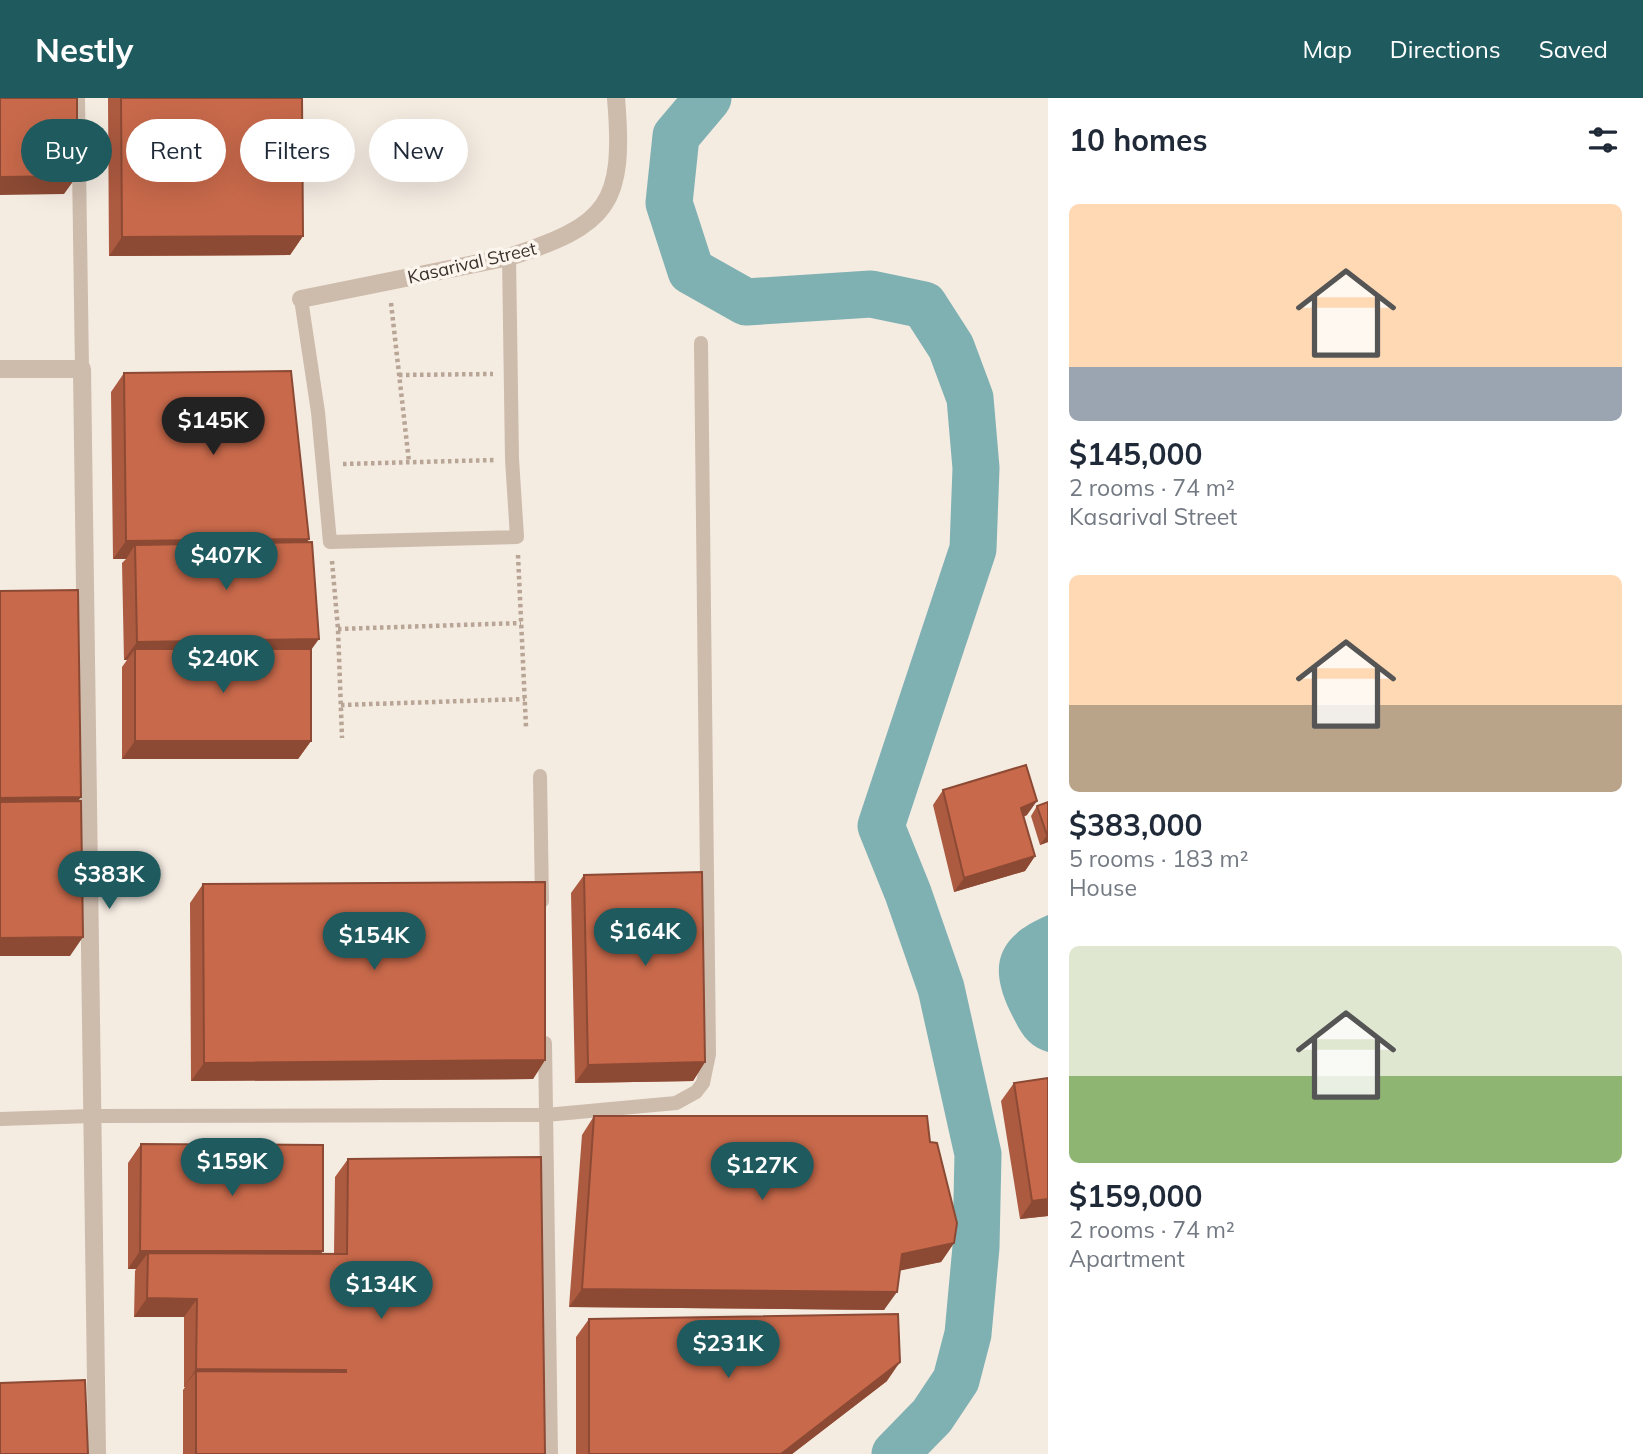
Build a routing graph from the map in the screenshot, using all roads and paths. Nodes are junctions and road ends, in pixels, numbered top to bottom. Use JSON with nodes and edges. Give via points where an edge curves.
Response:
{"nodes":[{"id":1,"x":78,"y":98,"type":"edge"},
{"id":2,"x":616,"y":98,"type":"edge"},
{"id":3,"x":509,"y":257,"type":"junction"},
{"id":4,"x":389,"y":282,"type":"junction"},
{"id":5,"x":301,"y":299,"type":"joint"},
{"id":6,"x":701,"y":343,"type":"dead end"},
{"id":7,"x":0,"y":369,"type":"edge"},
{"id":8,"x":82,"y":369,"type":"junction"},
{"id":9,"x":511,"y":373,"type":"junction"},
{"id":10,"x":400,"y":375,"type":"junction"},
{"id":11,"x":512,"y":459,"type":"junction"},
{"id":12,"x":410,"y":462,"type":"junction"},
{"id":13,"x":324,"y":465,"type":"junction"},
{"id":14,"x":517,"y":537,"type":"junction"},
{"id":15,"x":330,"y":542,"type":"junction"},
{"id":16,"x":521,"y":623,"type":"junction"},
{"id":17,"x":338,"y":629,"type":"junction"},
{"id":18,"x":525,"y":698,"type":"junction"},
{"id":19,"x":341,"y":705,"type":"junction"},
{"id":20,"x":526,"y":727,"type":"dead end"},
{"id":21,"x":342,"y":738,"type":"dead end"},
{"id":22,"x":540,"y":776,"type":"dead end"},
{"id":23,"x":542,"y":912,"type":"edge"},
{"id":24,"x":544,"y":1034,"type":"edge"},
{"id":25,"x":546,"y":1115,"type":"junction"},
{"id":26,"x":92,"y":1116,"type":"junction"},
{"id":27,"x":0,"y":1119,"type":"edge"},
{"id":28,"x":97,"y":1454,"type":"edge"},
{"id":29,"x":551,"y":1454,"type":"edge"}],
"edges":[{"from":1,"to":8,"type":"lane"},
{"from":2,"to":3,"type":"street","name":"Kasarival Street","via":[[619,161],[610,198],[595,218],[573,232]]},
{"from":3,"to":4,"type":"street","name":"Kasarival Street"},
{"from":3,"to":9,"type":"lane"},
{"from":4,"to":5,"type":"street","name":"Kasarival Street"},
{"from":4,"to":10,"type":"path"},
{"from":5,"to":13,"type":"lane"},
{"from":6,"to":25,"type":"lane","via":[[706,1069],[696,1092],[676,1102]]},
{"from":7,"to":8,"type":"street"},
{"from":8,"to":26,"type":"street"},
{"from":9,"to":10,"type":"path"},
{"from":9,"to":11,"type":"lane"},
{"from":10,"to":12,"type":"path"},
{"from":11,"to":12,"type":"path"},
{"from":11,"to":14,"type":"lane"},
{"from":12,"to":13,"type":"path"},
{"from":13,"to":15,"type":"lane"},
{"from":14,"to":15,"type":"lane"},
{"from":14,"to":16,"type":"path"},
{"from":15,"to":17,"type":"path"},
{"from":16,"to":17,"type":"path"},
{"from":16,"to":18,"type":"path"},
{"from":17,"to":19,"type":"path"},
{"from":18,"to":19,"type":"path"},
{"from":18,"to":20,"type":"path"},
{"from":19,"to":21,"type":"path"},
{"from":22,"to":23,"type":"lane"},
{"from":24,"to":25,"type":"lane"},
{"from":25,"to":26,"type":"lane"},
{"from":25,"to":29,"type":"lane"},
{"from":26,"to":27,"type":"lane"},
{"from":26,"to":28,"type":"street"}]}
